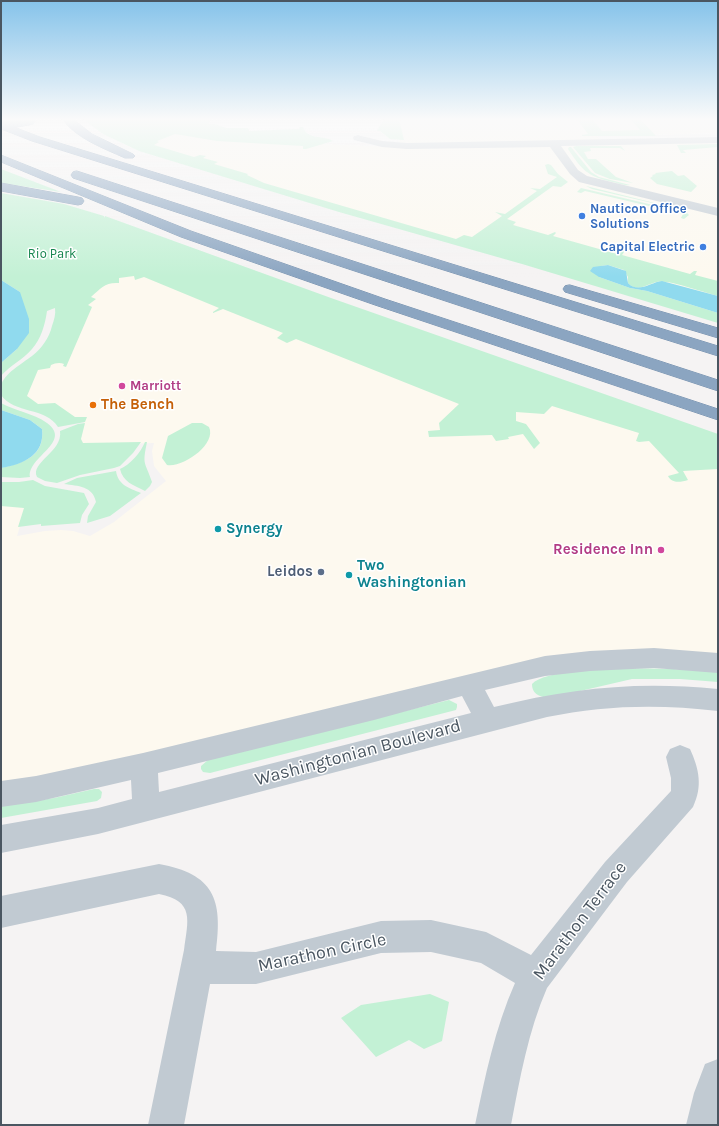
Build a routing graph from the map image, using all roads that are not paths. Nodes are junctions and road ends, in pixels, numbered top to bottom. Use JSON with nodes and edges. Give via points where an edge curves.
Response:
{"nodes":[{"id":1,"x":34,"y":172,"type":"edge"},
{"id":2,"x":67,"y":172,"type":"edge"},
{"id":3,"x":141,"y":172,"type":"edge"},
{"id":4,"x":173,"y":172,"type":"edge"},
{"id":5,"x":574,"y":172,"type":"edge"},
{"id":6,"x":1,"y":187,"type":"edge"},
{"id":7,"x":718,"y":212,"type":"edge"},
{"id":8,"x":165,"y":226,"type":"junction"},
{"id":9,"x":447,"y":253,"type":"dead end"},
{"id":10,"x":560,"y":286,"type":"dead end"},
{"id":11,"x":380,"y":302,"type":"junction"},
{"id":12,"x":718,"y":334,"type":"edge"},
{"id":13,"x":718,"y":351,"type":"edge"},
{"id":14,"x":718,"y":386,"type":"edge"},
{"id":15,"x":718,"y":405,"type":"edge"},
{"id":16,"x":718,"y":415,"type":"edge"},
{"id":17,"x":718,"y":663,"type":"edge"},
{"id":18,"x":469,"y":684,"type":"junction"},
{"id":19,"x":718,"y":700,"type":"edge"},
{"id":20,"x":487,"y":720,"type":"junction"},
{"id":21,"x":680,"y":757,"type":"dead end"},
{"id":22,"x":143,"y":765,"type":"junction"},
{"id":23,"x":1,"y":794,"type":"edge"},
{"id":24,"x":147,"y":809,"type":"junction"},
{"id":25,"x":1,"y":839,"type":"edge"},
{"id":26,"x":1,"y":912,"type":"edge"},
{"id":27,"x":196,"y":967,"type":"junction"},
{"id":28,"x":535,"y":976,"type":"junction"},
{"id":29,"x":718,"y":1077,"type":"edge"},
{"id":30,"x":166,"y":1125,"type":"edge"},
{"id":31,"x":493,"y":1125,"type":"edge"},
{"id":32,"x":704,"y":1125,"type":"edge"}],
"edges":[{"from":1,"to":8,"type":"highway"},
{"from":2,"to":14,"type":"highway"},
{"from":3,"to":13,"type":"highway"},
{"from":4,"to":9,"type":"highway"},
{"from":5,"to":7,"type":"street","via":[[583,178]]},
{"from":6,"to":8,"type":"highway","via":[[70,199]]},
{"from":8,"to":11,"type":"highway"},
{"from":10,"to":12,"type":"highway"},
{"from":11,"to":15,"type":"highway","via":[[455,321],[545,352]]},
{"from":11,"to":16,"type":"highway"},
{"from":17,"to":18,"type":"street","via":[[654,658],[590,661],[545,666]]},
{"from":18,"to":20,"type":"street"},
{"from":18,"to":22,"type":"street"},
{"from":19,"to":20,"type":"street","name":"Washingtonian Boulevard","via":[[607,697],[538,708]]},
{"from":20,"to":24,"type":"street","name":"Washingtonian Boulevard"},
{"from":21,"to":28,"type":"street","name":"Marathon Terrace","via":[[686,784],[683,798],[616,872]]},
{"from":22,"to":23,"type":"street","via":[[36,789]]},
{"from":22,"to":24,"type":"street"},
{"from":24,"to":25,"type":"street","name":"Washingtonian Boulevard"},
{"from":26,"to":27,"type":"street","via":[[159,878],[175,882],[192,890],[200,904],[202,924]]},
{"from":27,"to":28,"type":"street","name":"Marathon Circle","via":[[256,968],[381,937],[431,936],[486,948]]},
{"from":27,"to":30,"type":"street"},
{"from":28,"to":31,"type":"street","name":"Marathon Terrace","via":[[522,1006],[505,1064]]},
{"from":29,"to":32,"type":"street"}]}
